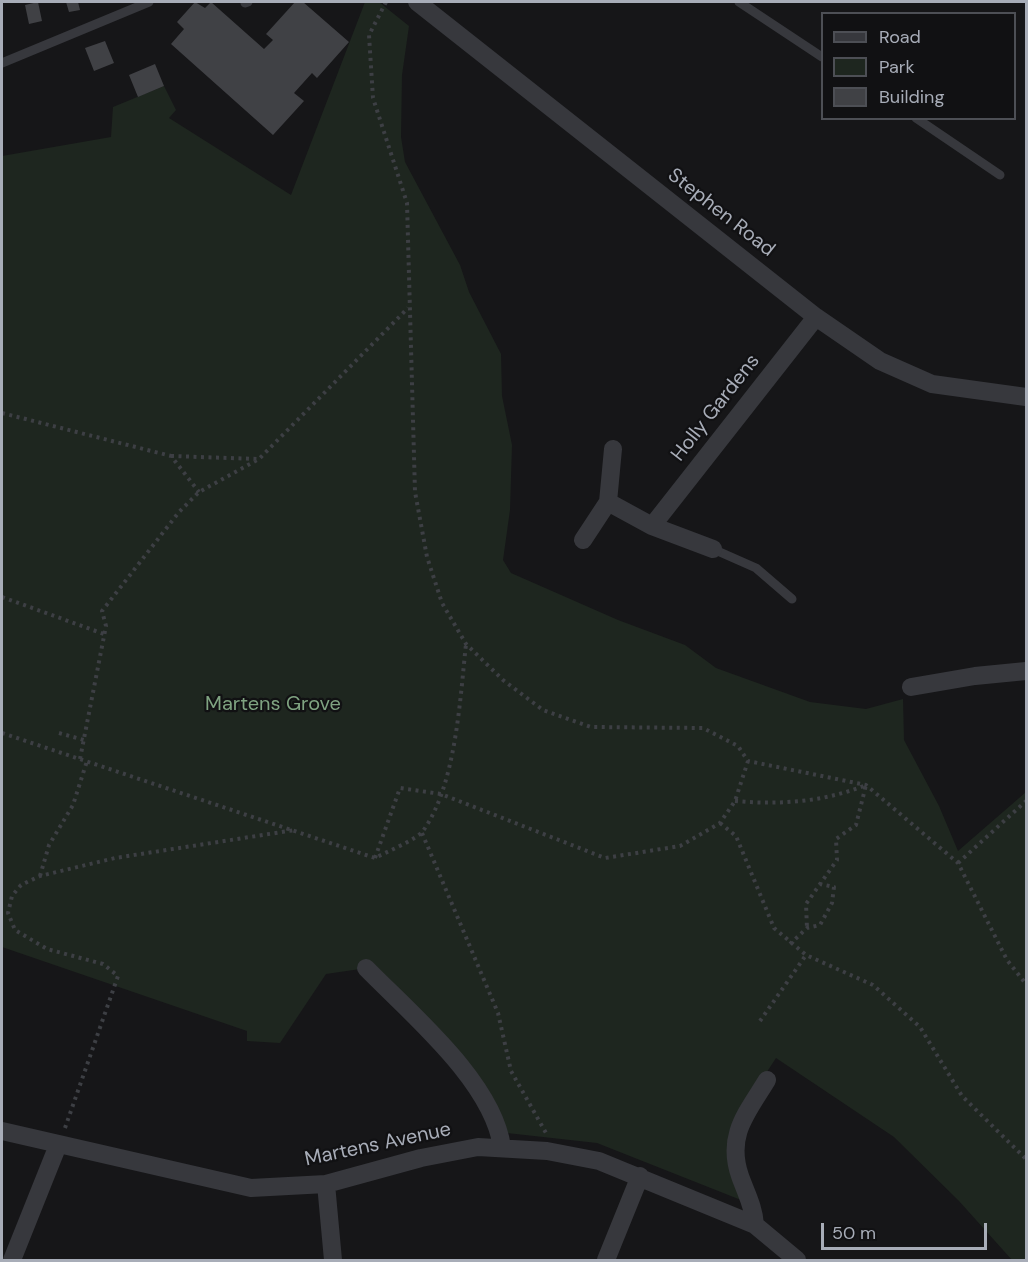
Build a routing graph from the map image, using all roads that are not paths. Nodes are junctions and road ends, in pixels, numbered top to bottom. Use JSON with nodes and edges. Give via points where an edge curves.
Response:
{"nodes":[{"id":1,"x":149,"y":2,"type":"edge"},
{"id":2,"x":417,"y":2,"type":"edge"},
{"id":3,"x":739,"y":2,"type":"edge"},
{"id":4,"x":821,"y":56,"type":"edge"},
{"id":5,"x":2,"y":63,"type":"edge"},
{"id":6,"x":919,"y":120,"type":"edge"},
{"id":7,"x":1000,"y":175,"type":"dead end"},
{"id":8,"x":816,"y":317,"type":"junction"},
{"id":9,"x":1026,"y":397,"type":"edge"},
{"id":10,"x":613,"y":449,"type":"dead end"},
{"id":11,"x":608,"y":502,"type":"junction"},
{"id":12,"x":652,"y":526,"type":"junction"},
{"id":13,"x":583,"y":540,"type":"dead end"},
{"id":14,"x":712,"y":549,"type":"joint"},
{"id":15,"x":792,"y":599,"type":"dead end"},
{"id":16,"x":1026,"y":671,"type":"edge"},
{"id":17,"x":911,"y":687,"type":"dead end"},
{"id":18,"x":366,"y":968,"type":"dead end"},
{"id":19,"x":767,"y":1080,"type":"dead end"},
{"id":20,"x":2,"y":1131,"type":"edge"},
{"id":21,"x":58,"y":1145,"type":"junction"},
{"id":22,"x":502,"y":1147,"type":"junction"},
{"id":23,"x":640,"y":1176,"type":"junction"},
{"id":24,"x":326,"y":1184,"type":"junction"},
{"id":25,"x":755,"y":1225,"type":"junction"},
{"id":26,"x":12,"y":1260,"type":"edge"},
{"id":27,"x":333,"y":1260,"type":"edge"},
{"id":28,"x":606,"y":1260,"type":"edge"},
{"id":29,"x":797,"y":1260,"type":"edge"}],
"edges":[{"from":1,"to":5,"type":"lane"},
{"from":2,"to":8,"type":"street","name":"Stephen Road"},
{"from":3,"to":4,"type":"lane"},
{"from":6,"to":7,"type":"lane"},
{"from":8,"to":9,"type":"street","name":"Stephen Road","via":[[880,361],[932,384]]},
{"from":8,"to":12,"type":"street","name":"Holly Gardens"},
{"from":10,"to":11,"type":"street"},
{"from":11,"to":12,"type":"street"},
{"from":11,"to":13,"type":"street"},
{"from":12,"to":14,"type":"street"},
{"from":14,"to":15,"type":"lane","via":[[756,568]]},
{"from":16,"to":17,"type":"street"},
{"from":18,"to":22,"type":"street","via":[[471,1076],[493,1117]]},
{"from":19,"to":25,"type":"street","via":[[738,1128],[734,1151],[754,1210]]},
{"from":20,"to":21,"type":"street","name":"Martens Avenue"},
{"from":21,"to":24,"type":"street","name":"Martens Avenue","via":[[251,1188]]},
{"from":21,"to":26,"type":"street"},
{"from":22,"to":23,"type":"street","name":"Martens Avenue","via":[[599,1161]]},
{"from":22,"to":24,"type":"street","name":"Martens Avenue","via":[[478,1147],[421,1158]]},
{"from":23,"to":25,"type":"street","name":"Martens Avenue"},
{"from":23,"to":28,"type":"street"},
{"from":24,"to":27,"type":"street"},
{"from":25,"to":29,"type":"street","name":"Martens Avenue"}]}
